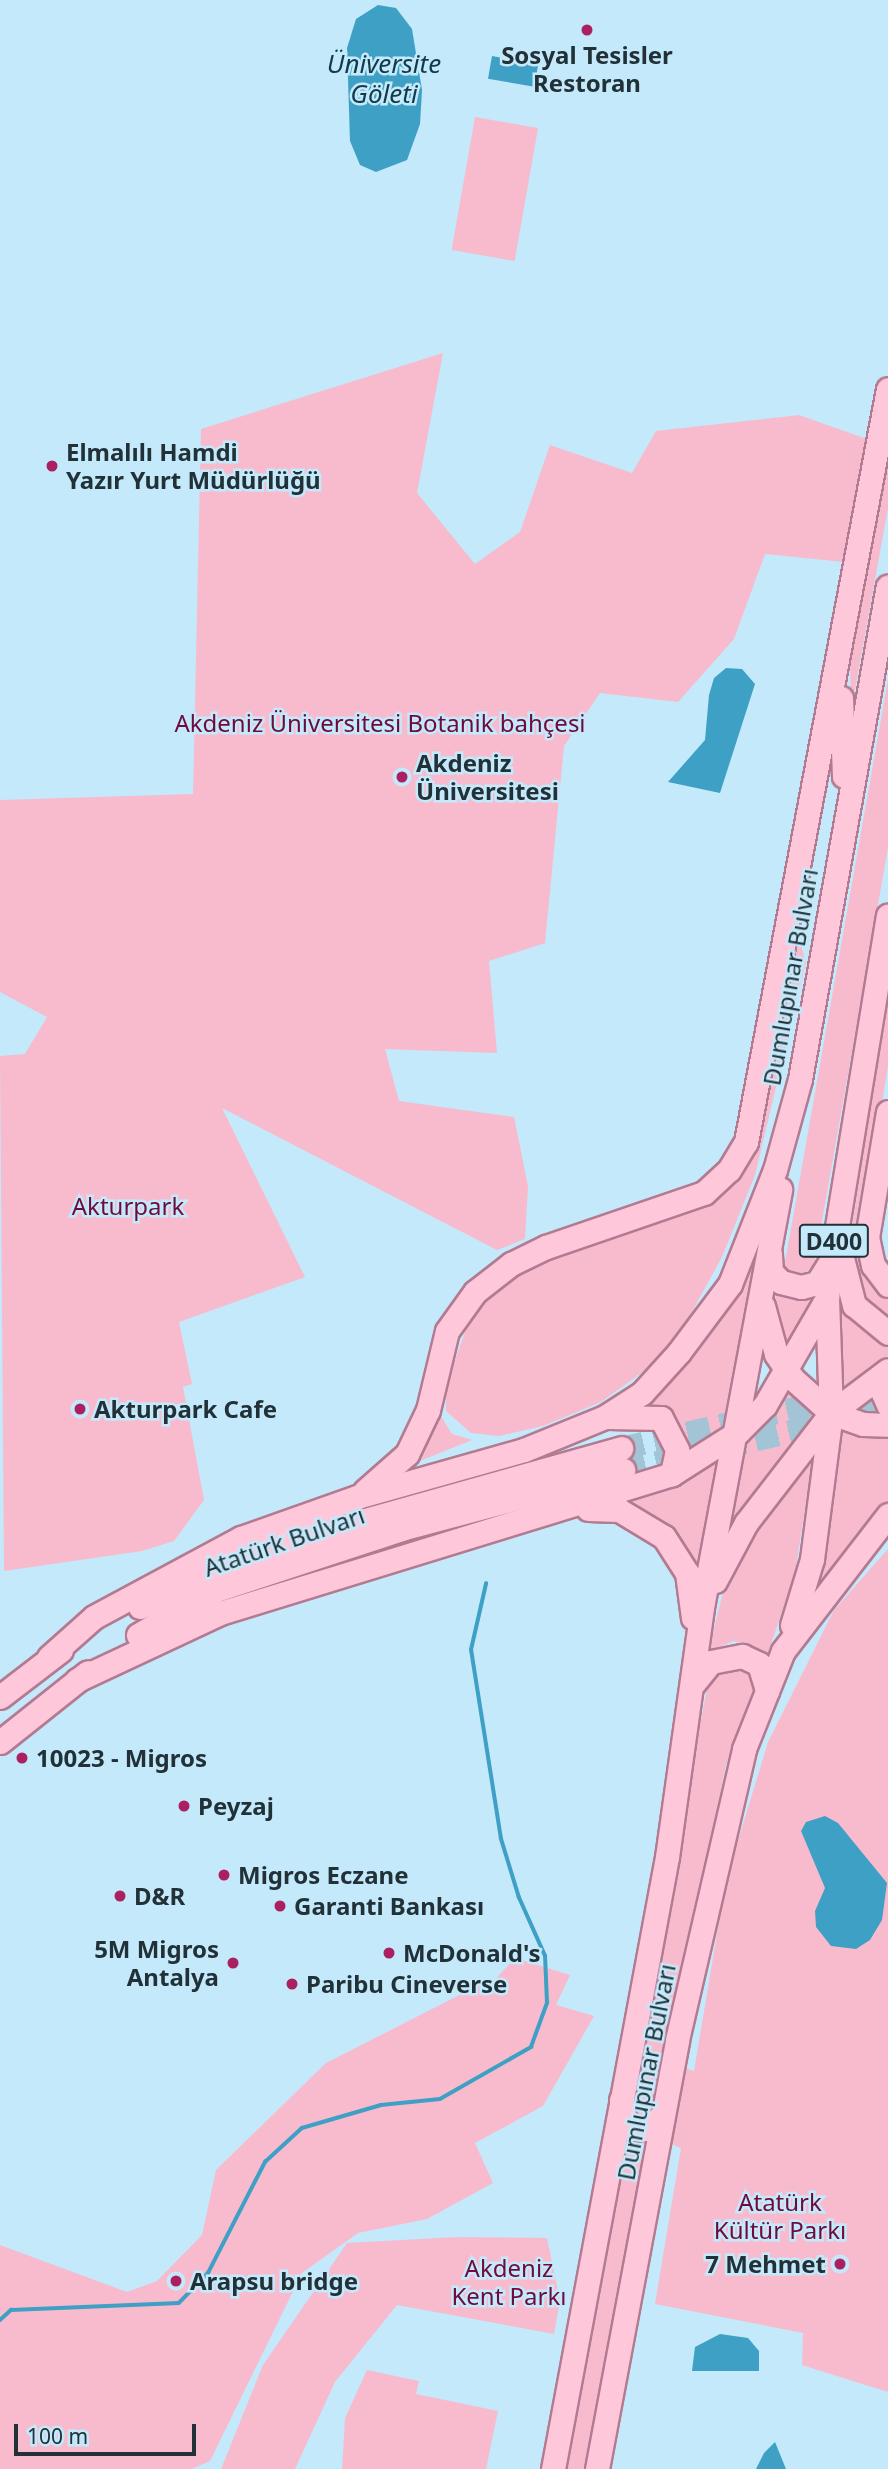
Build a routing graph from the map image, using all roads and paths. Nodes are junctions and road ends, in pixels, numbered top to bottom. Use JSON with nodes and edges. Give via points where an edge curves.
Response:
{"nodes":[{"id":1,"x":888,"y":389,"type":"edge"},
{"id":2,"x":888,"y":587,"type":"edge"},
{"id":3,"x":839,"y":656,"type":"junction"},
{"id":4,"x":845,"y":818,"type":"junction"},
{"id":5,"x":794,"y":901,"type":"junction"},
{"id":6,"x":888,"y":916,"type":"edge"},
{"id":7,"x":818,"y":968,"type":"junction"},
{"id":8,"x":800,"y":1079,"type":"junction"},
{"id":9,"x":888,"y":1112,"type":"edge"},
{"id":10,"x":844,"y":1184,"type":"junction"},
{"id":11,"x":770,"y":1244,"type":"junction"},
{"id":12,"x":832,"y":1256,"type":"junction"},
{"id":13,"x":888,"y":1285,"type":"edge"},
{"id":14,"x":761,"y":1293,"type":"junction"},
{"id":15,"x":827,"y":1298,"type":"junction"},
{"id":16,"x":888,"y":1333,"type":"edge"},
{"id":17,"x":888,"y":1370,"type":"edge"},
{"id":18,"x":787,"y":1372,"type":"junction"},
{"id":19,"x":888,"y":1376,"type":"edge"},
{"id":20,"x":888,"y":1405,"type":"edge"},
{"id":21,"x":831,"y":1412,"type":"junction"},
{"id":22,"x":605,"y":1417,"type":"junction"},
{"id":23,"x":888,"y":1425,"type":"edge"},
{"id":24,"x":738,"y":1432,"type":"junction"},
{"id":25,"x":672,"y":1474,"type":"junction"},
{"id":26,"x":357,"y":1497,"type":"junction"},
{"id":27,"x":563,"y":1508,"type":"junction"},
{"id":28,"x":888,"y":1516,"type":"edge"},
{"id":29,"x":703,"y":1602,"type":"junction"},
{"id":30,"x":783,"y":1651,"type":"junction"},
{"id":31,"x":49,"y":1657,"type":"junction"},
{"id":32,"x":77,"y":1680,"type":"junction"},
{"id":33,"x":693,"y":1685,"type":"junction"},
{"id":34,"x":767,"y":1691,"type":"junction"},
{"id":35,"x":0,"y":1697,"type":"edge"},
{"id":36,"x":0,"y":1742,"type":"edge"},
{"id":37,"x":621,"y":2100,"type":"junction"},
{"id":38,"x":663,"y":2114,"type":"junction"},
{"id":39,"x":553,"y":2469,"type":"edge"},
{"id":40,"x":597,"y":2469,"type":"edge"}],
"edges":[{"from":1,"to":3,"type":"main road"},
{"from":2,"to":4,"type":"main road","name":"Dumlupınar Bulvarı"},
{"from":3,"to":4,"type":"main road"},
{"from":3,"to":5,"type":"main road"},
{"from":4,"to":7,"type":"main road","name":"Dumlupınar Bulvarı"},
{"from":5,"to":7,"type":"main road"},
{"from":5,"to":26,"type":"main road","via":[[746,1142],[729,1170],[704,1193],[547,1247],[511,1264],[475,1292],[447,1331],[428,1410],[407,1454]]},
{"from":6,"to":10,"type":"main road","number":"D400"},
{"from":7,"to":8,"type":"main road","name":"Dumlupınar Bulvarı"},
{"from":8,"to":11,"type":"main road"},
{"from":8,"to":22,"type":"main road","name":"Dumlupınar Bulvarı","via":[[775,1170],[730,1284],[642,1393]]},
{"from":9,"to":13,"type":"main road","via":[[867,1237],[873,1265]]},
{"from":10,"to":12,"type":"main road","number":"D400"},
{"from":10,"to":16,"type":"main road","via":[[841,1257],[848,1294],[861,1315]]},
{"from":11,"to":12,"type":"main road","via":[[771,1272],[781,1282],[801,1287],[817,1283],[828,1273]]},
{"from":11,"to":14,"type":"main road"},
{"from":12,"to":15,"type":"main road","number":"D400"},
{"from":14,"to":18,"type":"main road","via":[[768,1331]]},
{"from":14,"to":24,"type":"main road"},
{"from":15,"to":18,"type":"main road"},
{"from":15,"to":21,"type":"main road","number":"D400"},
{"from":17,"to":21,"type":"main road"},
{"from":18,"to":21,"type":"main road"},
{"from":18,"to":24,"type":"main road"},
{"from":19,"to":20,"type":"main road","via":[[883,1393]]},
{"from":21,"to":23,"type":"main road","via":[[863,1424]]},
{"from":21,"to":29,"type":"main road","via":[[747,1522]]},
{"from":21,"to":30,"type":"main road","number":"D400","via":[[812,1559]]},
{"from":22,"to":25,"type":"main road","via":[[661,1418],[677,1450]]},
{"from":22,"to":26,"type":"main road","via":[[524,1450]]},
{"from":24,"to":25,"type":"main road"},
{"from":24,"to":29,"type":"main road"},
{"from":25,"to":27,"type":"main road"},
{"from":26,"to":31,"type":"main road","via":[[241,1538],[173,1571],[94,1617]]},
{"from":27,"to":32,"type":"main road","via":[[220,1613]]},
{"from":27,"to":33,"type":"main road","via":[[619,1510],[642,1520],[674,1550],[687,1573],[693,1615]]},
{"from":28,"to":30,"type":"main road"},
{"from":29,"to":33,"type":"main road"},
{"from":30,"to":34,"type":"main road","name":"Dumlupınar Bulvarı"},
{"from":31,"to":32,"type":"main road","name":"Atatürk Bulvarı","via":[[236,1562],[463,1489],[622,1459],[216,1590],[140,1633]]},
{"from":31,"to":35,"type":"main road","name":"Atatürk Bulvarı"},
{"from":32,"to":36,"type":"main road","name":"Atatürk Bulvarı"},
{"from":33,"to":34,"type":"main road","via":[[712,1662],[742,1656],[759,1664]]},
{"from":33,"to":37,"type":"main road","name":"Dumlupınar Bulvarı"},
{"from":34,"to":38,"type":"main road","name":"Dumlupınar Bulvarı","via":[[725,1816]]},
{"from":37,"to":38,"type":"main road","via":[[625,2121],[636,2129],[648,2129]]},
{"from":37,"to":39,"type":"main road","name":"Dumlupınar Bulvarı"},
{"from":38,"to":40,"type":"main road","name":"Dumlupınar Bulvarı"}]}
